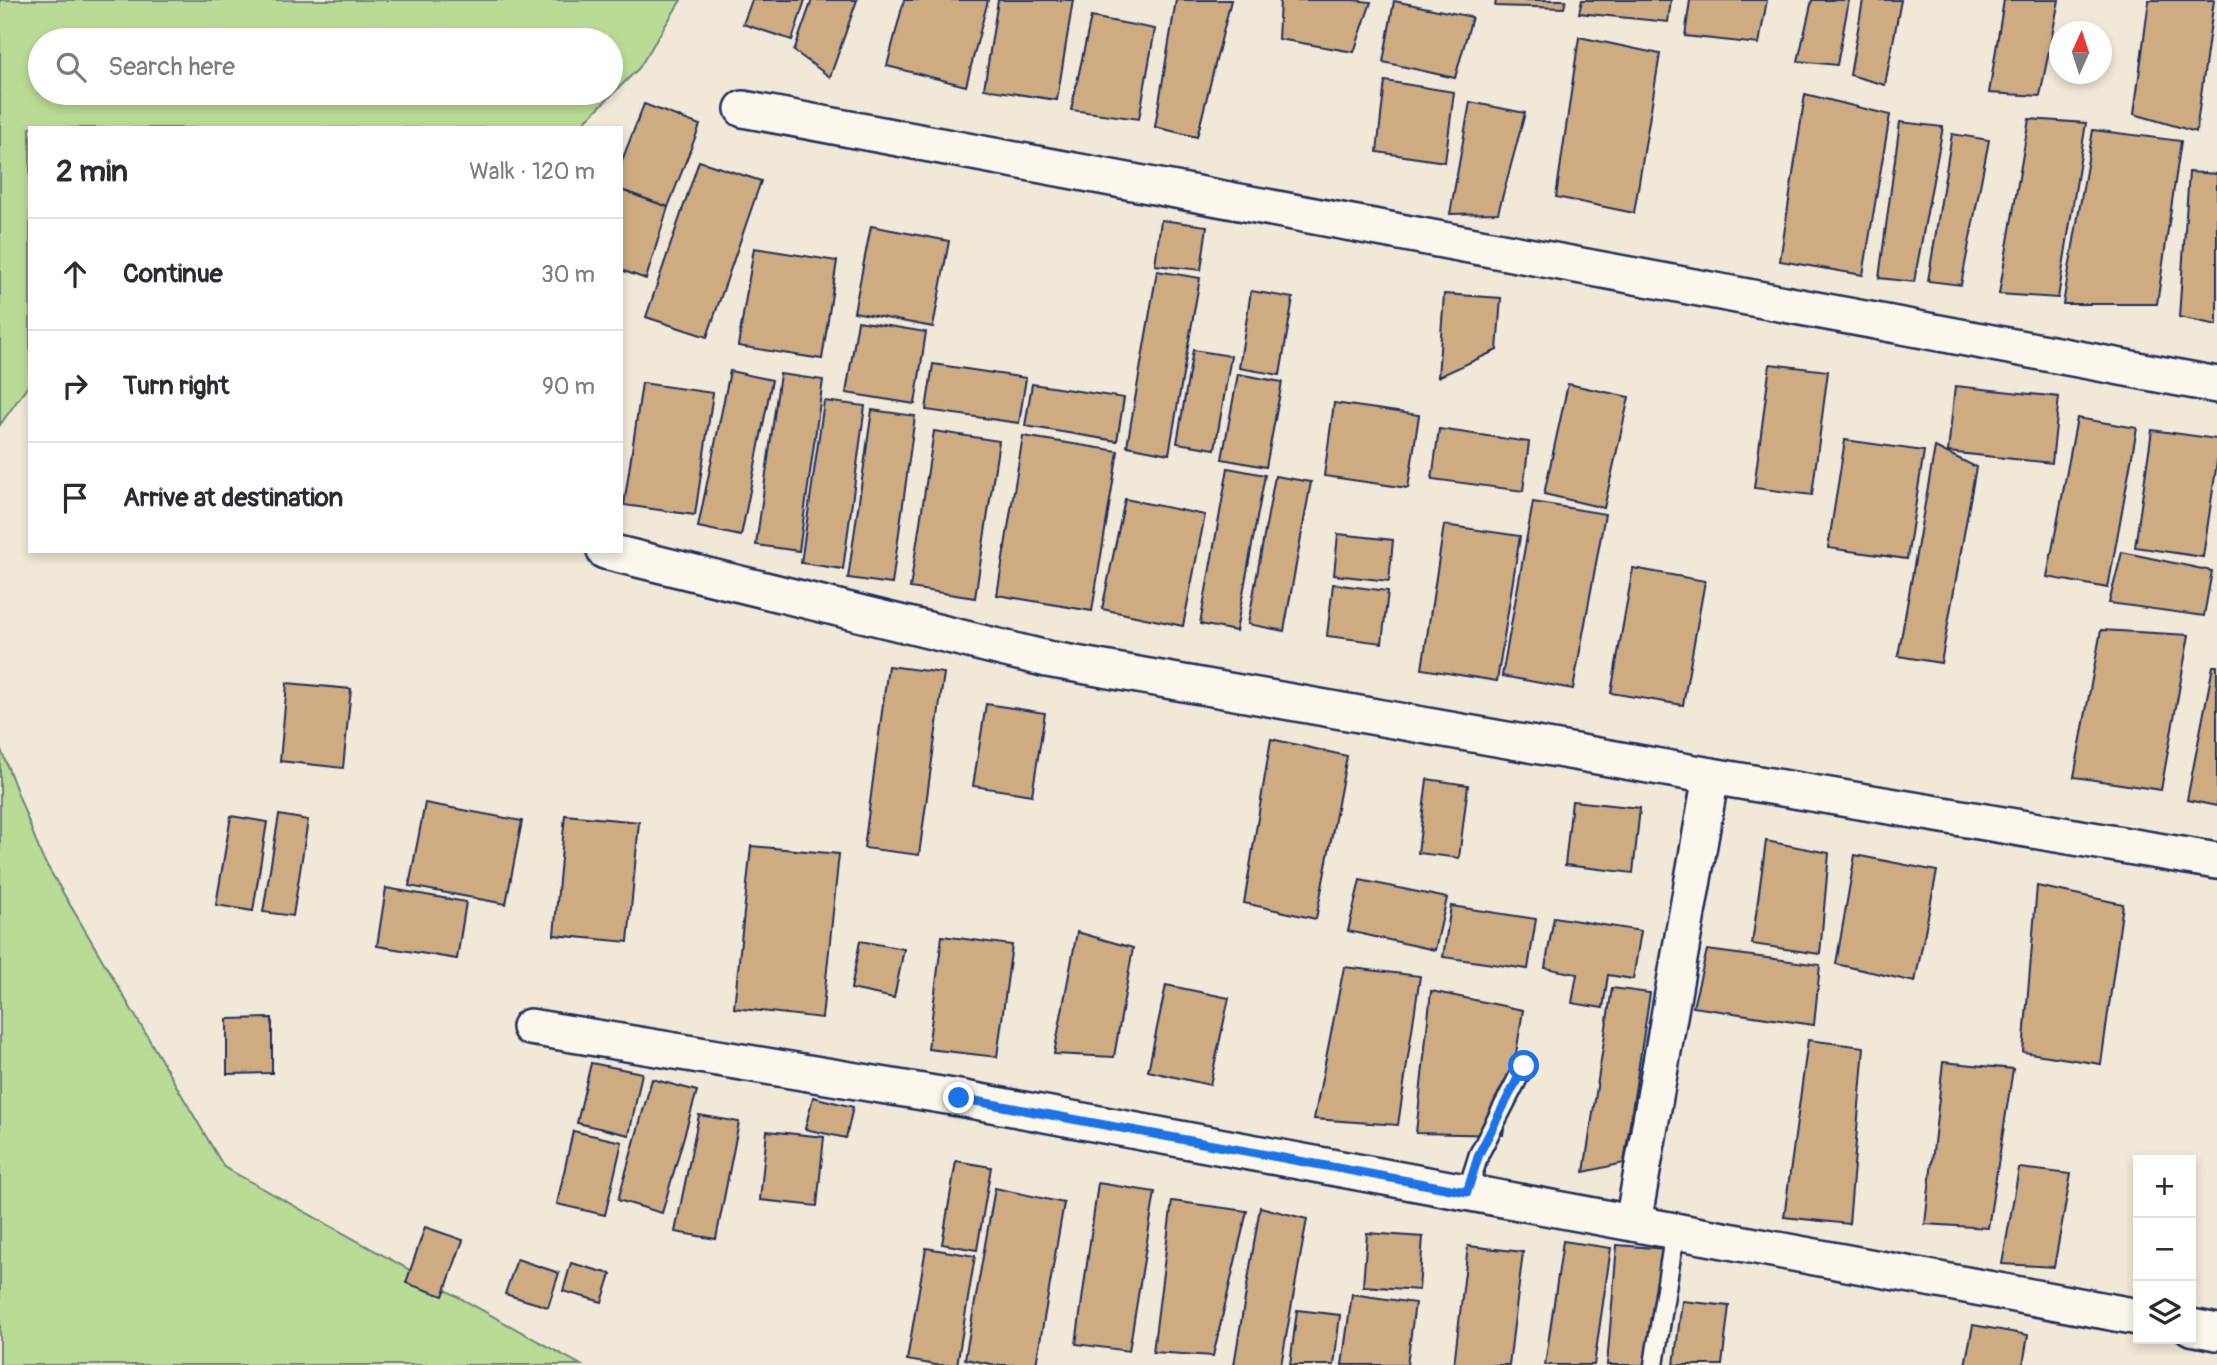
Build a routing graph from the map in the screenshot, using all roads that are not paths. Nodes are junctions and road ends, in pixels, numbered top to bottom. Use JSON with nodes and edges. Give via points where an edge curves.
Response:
{"nodes":[{"id":1,"x":743,"y":109,"type":"dead end"},
{"id":2,"x":2217,"y":385,"type":"edge"},
{"id":3,"x":614,"y":553,"type":"edge"},
{"id":4,"x":1712,"y":776,"type":"junction"},
{"id":5,"x":2217,"y":860,"type":"edge"},
{"id":6,"x":530,"y":1027,"type":"dead end"},
{"id":7,"x":1524,"y":1066,"type":"dead end"},
{"id":8,"x":1467,"y":1192,"type":"junction"},
{"id":9,"x":1633,"y":1223,"type":"junction"},
{"id":10,"x":1675,"y":1231,"type":"junction"},
{"id":11,"x":2133,"y":1316,"type":"edge"},
{"id":12,"x":2196,"y":1328,"type":"edge"},
{"id":13,"x":2217,"y":1332,"type":"edge"},
{"id":14,"x":1654,"y":1365,"type":"edge"}],
"edges":[{"from":1,"to":2,"type":"street"},
{"from":3,"to":4,"type":"street","via":[[1047,659]]},
{"from":4,"to":5,"type":"street"},
{"from":4,"to":9,"type":"street"},
{"from":6,"to":8,"type":"street","via":[[959,1098]]},
{"from":7,"to":8,"type":"lane","via":[[1479,1154]]},
{"from":8,"to":9,"type":"street"},
{"from":9,"to":10,"type":"street"},
{"from":10,"to":11,"type":"street"},
{"from":10,"to":14,"type":"lane"},
{"from":12,"to":13,"type":"street"}]}
